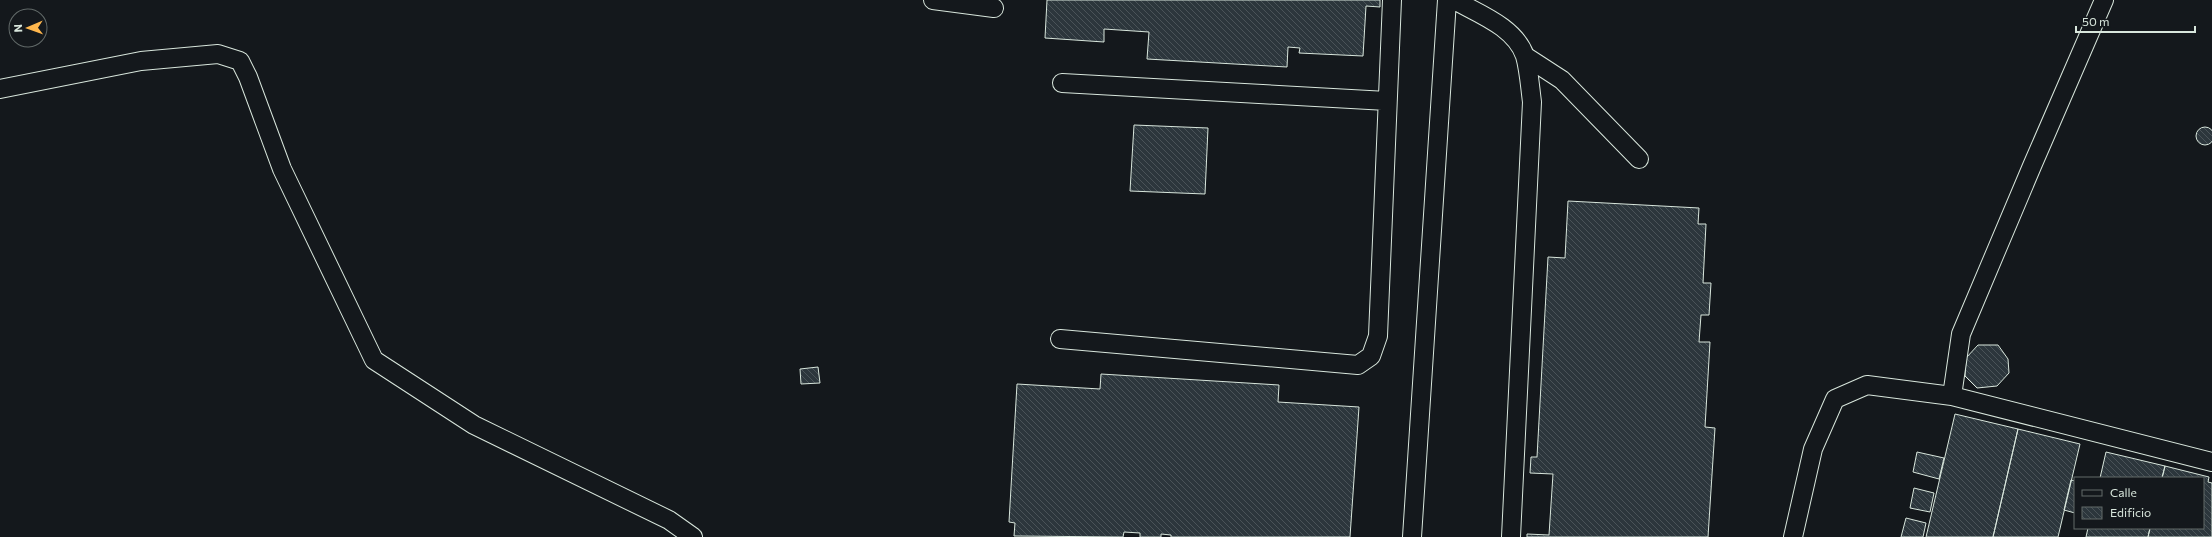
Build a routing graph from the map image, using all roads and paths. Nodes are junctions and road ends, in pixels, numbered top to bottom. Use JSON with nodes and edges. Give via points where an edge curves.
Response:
{"nodes":[{"id":1,"x":933,"y":0,"type":"edge"},
{"id":2,"x":1392,"y":0,"type":"edge"},
{"id":3,"x":1447,"y":0,"type":"edge"},
{"id":4,"x":1454,"y":0,"type":"edge"},
{"id":5,"x":2104,"y":0,"type":"edge"},
{"id":6,"x":994,"y":8,"type":"dead end"},
{"id":7,"x":1524,"y":56,"type":"junction"},
{"id":8,"x":1062,"y":83,"type":"dead end"},
{"id":9,"x":0,"y":89,"type":"edge"},
{"id":10,"x":1387,"y":101,"type":"junction"},
{"id":11,"x":1639,"y":159,"type":"dead end"},
{"id":12,"x":1060,"y":339,"type":"dead end"},
{"id":13,"x":1952,"y":396,"type":"junction"},
{"id":14,"x":2212,"y":462,"type":"edge"},
{"id":15,"x":693,"y":537,"type":"edge"},
{"id":16,"x":1412,"y":537,"type":"edge"},
{"id":17,"x":1511,"y":537,"type":"edge"},
{"id":18,"x":1794,"y":537,"type":"edge"}],
"edges":[{"from":1,"to":6,"type":"street"},
{"from":2,"to":10,"type":"street"},
{"from":3,"to":16,"type":"street"},
{"from":4,"to":7,"type":"street","via":[[1512,36]]},
{"from":5,"to":13,"type":"street","via":[[1961,334]]},
{"from":7,"to":11,"type":"street","via":[[1562,80]]},
{"from":7,"to":17,"type":"street","via":[[1532,102]]},
{"from":8,"to":10,"type":"street"},
{"from":9,"to":15,"type":"street","via":[[141,60],[218,54],[240,61],[282,169],[374,360],[474,425],[669,520]]},
{"from":10,"to":12,"type":"street","via":[[1378,336],[1372,356],[1358,365]]},
{"from":13,"to":14,"type":"street"},
{"from":13,"to":18,"type":"street","via":[[1867,385],[1835,399],[1813,448]]}]}
